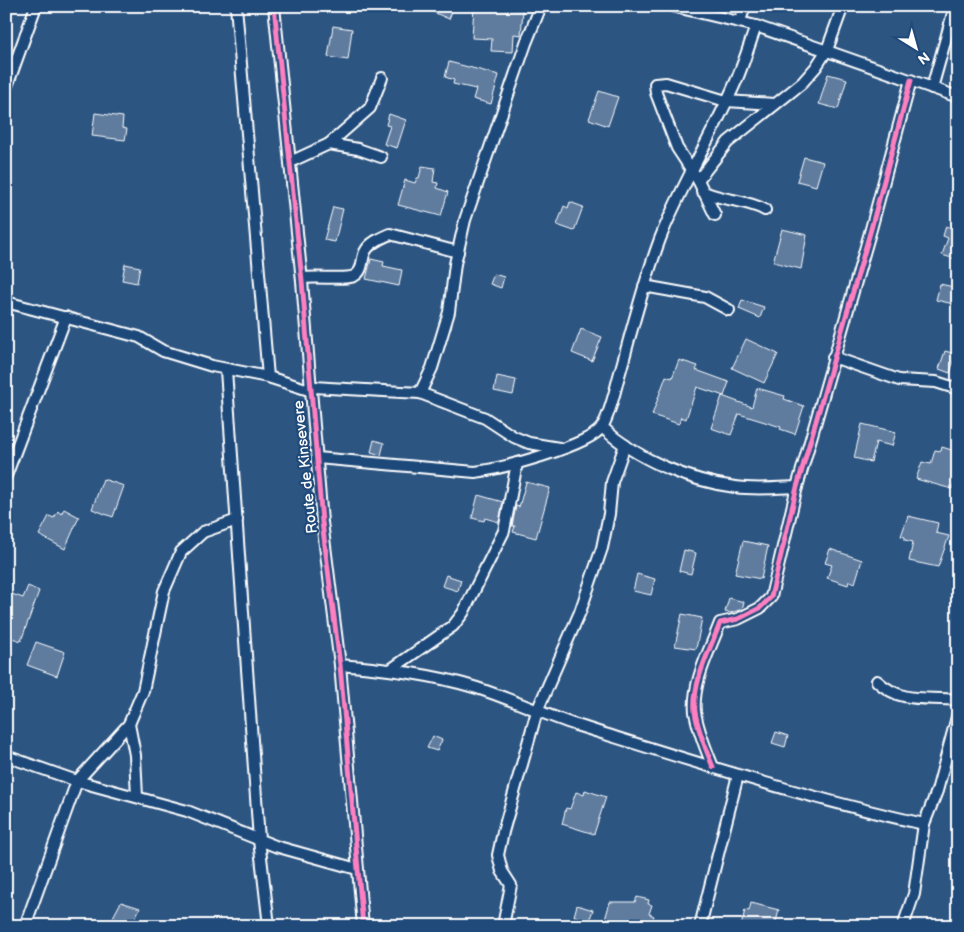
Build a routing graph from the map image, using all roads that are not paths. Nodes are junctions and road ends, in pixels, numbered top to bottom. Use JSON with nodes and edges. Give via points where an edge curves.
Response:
{"nodes":[{"id":1,"x":36,"y":6,"type":"edge"},
{"id":2,"x":236,"y":6,"type":"edge"},
{"id":3,"x":274,"y":6,"type":"edge"},
{"id":4,"x":541,"y":6,"type":"edge"},
{"id":5,"x":672,"y":6,"type":"edge"},
{"id":6,"x":745,"y":6,"type":"edge"},
{"id":7,"x":843,"y":6,"type":"edge"},
{"id":8,"x":955,"y":6,"type":"edge"},
{"id":9,"x":740,"y":20,"type":"junction"},
{"id":10,"x":756,"y":26,"type":"junction"},
{"id":11,"x":827,"y":50,"type":"junction"},
{"id":12,"x":382,"y":78,"type":"dead end"},
{"id":13,"x":911,"y":80,"type":"junction"},
{"id":14,"x":932,"y":88,"type":"junction"},
{"id":15,"x":6,"y":89,"type":"edge"},
{"id":16,"x":958,"y":96,"type":"edge"},
{"id":17,"x":726,"y":101,"type":"junction"},
{"id":18,"x":774,"y":104,"type":"junction"},
{"id":19,"x":329,"y":144,"type":"junction"},
{"id":20,"x":380,"y":157,"type":"dead end"},
{"id":21,"x":290,"y":162,"type":"junction"},
{"id":22,"x":691,"y":169,"type":"junction"},
{"id":23,"x":698,"y":180,"type":"junction"},
{"id":24,"x":702,"y":191,"type":"junction"},
{"id":25,"x":764,"y":210,"type":"dead end"},
{"id":26,"x":715,"y":215,"type":"dead end"},
{"id":27,"x":458,"y":252,"type":"junction"},
{"id":28,"x":302,"y":281,"type":"junction"},
{"id":29,"x":644,"y":286,"type":"junction"},
{"id":30,"x":6,"y":302,"type":"edge"},
{"id":31,"x":729,"y":310,"type":"dead end"},
{"id":32,"x":66,"y":317,"type":"junction"},
{"id":33,"x":833,"y":357,"type":"junction"},
{"id":34,"x":226,"y":370,"type":"junction"},
{"id":35,"x":268,"y":377,"type":"junction"},
{"id":36,"x":958,"y":389,"type":"edge"},
{"id":37,"x":309,"y":390,"type":"junction"},
{"id":38,"x":420,"y":393,"type":"junction"},
{"id":39,"x":602,"y":427,"type":"junction"},
{"id":40,"x":625,"y":445,"type":"junction"},
{"id":41,"x":561,"y":448,"type":"junction"},
{"id":42,"x":317,"y":458,"type":"junction"},
{"id":43,"x":517,"y":463,"type":"junction"},
{"id":44,"x":6,"y":476,"type":"edge"},
{"id":45,"x":797,"y":487,"type":"junction"},
{"id":46,"x":237,"y":520,"type":"junction"},
{"id":47,"x":340,"y":664,"type":"junction"},
{"id":48,"x":390,"y":670,"type":"junction"},
{"id":49,"x":876,"y":681,"type":"dead end"},
{"id":50,"x":958,"y":700,"type":"edge"},
{"id":51,"x":537,"y":711,"type":"junction"},
{"id":52,"x":958,"y":713,"type":"edge"},
{"id":53,"x":129,"y":724,"type":"junction"},
{"id":54,"x":6,"y":756,"type":"edge"},
{"id":55,"x":713,"y":767,"type":"junction"},
{"id":56,"x":738,"y":775,"type":"junction"},
{"id":57,"x":77,"y":781,"type":"junction"},
{"id":58,"x":138,"y":797,"type":"junction"},
{"id":59,"x":924,"y":824,"type":"junction"},
{"id":60,"x":259,"y":840,"type":"junction"},
{"id":61,"x":357,"y":869,"type":"junction"},
{"id":62,"x":25,"y":926,"type":"edge"},
{"id":63,"x":269,"y":926,"type":"edge"},
{"id":64,"x":363,"y":926,"type":"edge"},
{"id":65,"x":503,"y":926,"type":"edge"},
{"id":66,"x":700,"y":926,"type":"edge"},
{"id":67,"x":903,"y":926,"type":"edge"}],
"edges":[{"from":1,"to":15,"type":"street"},
{"from":2,"to":35,"type":"street"},
{"from":3,"to":21,"type":"street","name":"Route de Kinsevere"},
{"from":4,"to":27,"type":"street","via":[[470,203]]},
{"from":5,"to":9,"type":"street"},
{"from":6,"to":9,"type":"street"},
{"from":7,"to":11,"type":"street"},
{"from":8,"to":14,"type":"street"},
{"from":9,"to":10,"type":"street"},
{"from":10,"to":11,"type":"street"},
{"from":10,"to":17,"type":"street"},
{"from":11,"to":13,"type":"street"},
{"from":11,"to":18,"type":"street","via":[[802,83]]},
{"from":12,"to":19,"type":"street","via":[[370,108]]},
{"from":13,"to":14,"type":"street"},
{"from":13,"to":33,"type":"street"},
{"from":14,"to":16,"type":"street"},
{"from":17,"to":18,"type":"street"},
{"from":17,"to":22,"type":"street"},
{"from":17,"to":22,"type":"street","via":[[666,83],[655,84],[673,137]]},
{"from":18,"to":23,"type":"street","via":[[718,151]]},
{"from":19,"to":20,"type":"street"},
{"from":19,"to":21,"type":"street"},
{"from":21,"to":28,"type":"street","name":"Route de Kinsevere"},
{"from":22,"to":23,"type":"street"},
{"from":22,"to":29,"type":"street"},
{"from":23,"to":24,"type":"street"},
{"from":24,"to":25,"type":"street","via":[[716,198],[744,201]]},
{"from":24,"to":26,"type":"street"},
{"from":27,"to":28,"type":"street","via":[[390,234],[369,246],[361,270],[355,276],[317,276]]},
{"from":27,"to":38,"type":"street","via":[[449,312],[432,368]]},
{"from":28,"to":37,"type":"street","name":"Route de Kinsevere"},
{"from":29,"to":31,"type":"street","via":[[705,297]]},
{"from":29,"to":39,"type":"street"},
{"from":30,"to":32,"type":"street"},
{"from":32,"to":34,"type":"street","via":[[139,337],[163,351]]},
{"from":32,"to":44,"type":"street"},
{"from":33,"to":36,"type":"street","via":[[899,380],[936,382]]},
{"from":33,"to":45,"type":"street"},
{"from":34,"to":35,"type":"street"},
{"from":34,"to":46,"type":"street"},
{"from":35,"to":37,"type":"street"},
{"from":37,"to":38,"type":"street","via":[[315,387]]},
{"from":37,"to":42,"type":"street","name":"Route de Kinsevere"},
{"from":38,"to":41,"type":"street","via":[[485,418],[528,443]]},
{"from":39,"to":40,"type":"street"},
{"from":39,"to":41,"type":"street","via":[[585,439]]},
{"from":40,"to":45,"type":"street","via":[[655,462],[712,482],[756,489]]},
{"from":40,"to":51,"type":"street","via":[[612,482],[602,548],[580,612]]},
{"from":41,"to":43,"type":"street"},
{"from":42,"to":43,"type":"street","via":[[456,472],[497,469]]},
{"from":42,"to":47,"type":"street","name":"Route de Kinsevere"},
{"from":43,"to":48,"type":"street","via":[[504,531],[463,613],[454,626]]},
{"from":45,"to":55,"type":"street","via":[[770,597],[760,608],[738,619],[720,623],[698,685],[695,712]]},
{"from":46,"to":53,"type":"street","via":[[203,532],[181,552],[164,591],[143,691]]},
{"from":46,"to":60,"type":"street"},
{"from":47,"to":48,"type":"street"},
{"from":47,"to":61,"type":"street","name":"Route de Kinsevere"},
{"from":48,"to":51,"type":"street","via":[[453,681]]},
{"from":49,"to":50,"type":"street","via":[[908,699]]},
{"from":51,"to":55,"type":"street"},
{"from":51,"to":65,"type":"street","via":[[498,855],[502,871],[511,885]]},
{"from":52,"to":59,"type":"street","via":[[937,791]]},
{"from":53,"to":57,"type":"street"},
{"from":53,"to":58,"type":"street"},
{"from":54,"to":57,"type":"street"},
{"from":55,"to":56,"type":"street"},
{"from":56,"to":59,"type":"street","via":[[842,806]]},
{"from":56,"to":66,"type":"street"},
{"from":57,"to":58,"type":"street"},
{"from":57,"to":62,"type":"street"},
{"from":58,"to":60,"type":"street","via":[[187,811]]},
{"from":59,"to":67,"type":"street","via":[[914,894]]},
{"from":60,"to":61,"type":"street"},
{"from":60,"to":63,"type":"street"},
{"from":61,"to":64,"type":"street","name":"Route de Kinsevere"}]}
